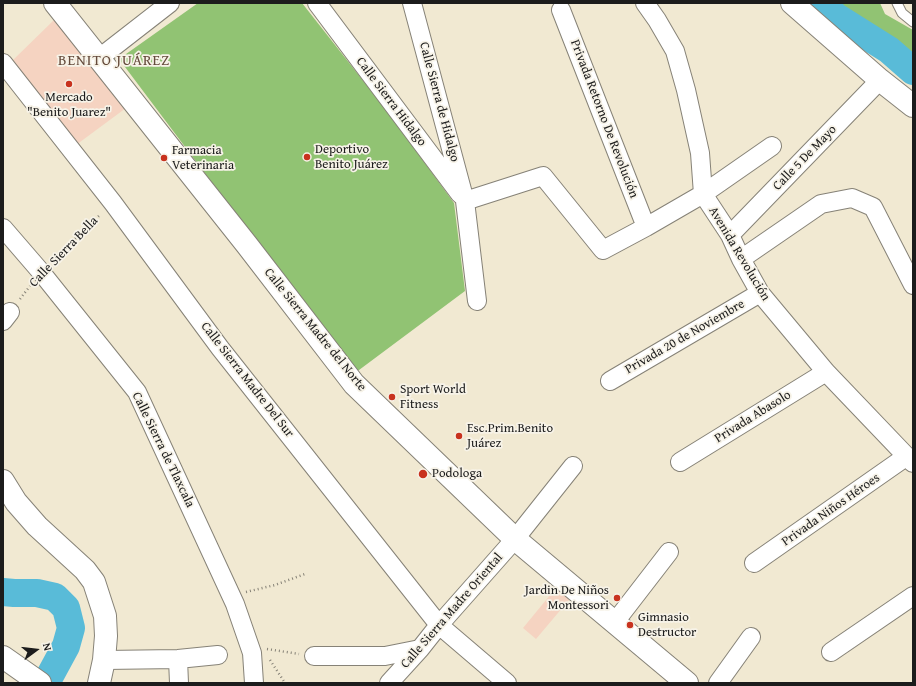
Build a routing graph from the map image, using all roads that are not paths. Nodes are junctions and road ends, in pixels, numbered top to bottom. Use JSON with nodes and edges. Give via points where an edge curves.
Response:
{"nodes":[{"id":1,"x":55,"y":3,"type":"edge"},
{"id":2,"x":170,"y":3,"type":"edge"},
{"id":3,"x":317,"y":3,"type":"edge"},
{"id":4,"x":412,"y":3,"type":"edge"},
{"id":5,"x":645,"y":3,"type":"edge"},
{"id":6,"x":792,"y":3,"type":"edge"},
{"id":7,"x":897,"y":3,"type":"edge"},
{"id":8,"x":561,"y":10,"type":"dead end"},
{"id":9,"x":913,"y":22,"type":"edge"},
{"id":10,"x":98,"y":58,"type":"junction"},
{"id":11,"x":3,"y":63,"type":"edge"},
{"id":12,"x":880,"y":80,"type":"junction"},
{"id":13,"x":913,"y":106,"type":"edge"},
{"id":14,"x":772,"y":146,"type":"dead end"},
{"id":15,"x":703,"y":194,"type":"junction"},
{"id":16,"x":465,"y":201,"type":"junction"},
{"id":17,"x":646,"y":227,"type":"junction"},
{"id":18,"x":3,"y":228,"type":"edge"},
{"id":19,"x":730,"y":235,"type":"junction"},
{"id":20,"x":741,"y":259,"type":"junction"},
{"id":21,"x":913,"y":285,"type":"edge"},
{"id":22,"x":760,"y":294,"type":"junction"},
{"id":23,"x":477,"y":301,"type":"dead end"},
{"id":24,"x":826,"y":372,"type":"junction"},
{"id":25,"x":610,"y":381,"type":"dead end"},
{"id":26,"x":910,"y":460,"type":"edge"},
{"id":27,"x":680,"y":462,"type":"dead end"},
{"id":28,"x":573,"y":466,"type":"dead end"},
{"id":29,"x":3,"y":480,"type":"edge"},
{"id":30,"x":515,"y":539,"type":"junction"},
{"id":31,"x":669,"y":552,"type":"dead end"},
{"id":32,"x":754,"y":563,"type":"dead end"},
{"id":33,"x":913,"y":596,"type":"edge"},
{"id":34,"x":615,"y":622,"type":"junction"},
{"id":35,"x":439,"y":625,"type":"junction"},
{"id":36,"x":751,"y":637,"type":"dead end"},
{"id":37,"x":420,"y":649,"type":"junction"},
{"id":38,"x":831,"y":652,"type":"dead end"},
{"id":39,"x":218,"y":655,"type":"dead end"},
{"id":40,"x":314,"y":656,"type":"road end"},
{"id":41,"x":178,"y":659,"type":"junction"},
{"id":42,"x":104,"y":660,"type":"junction"},
{"id":43,"x":9,"y":661,"type":"edge"},
{"id":44,"x":40,"y":683,"type":"edge"},
{"id":45,"x":99,"y":683,"type":"edge"},
{"id":46,"x":179,"y":683,"type":"edge"},
{"id":47,"x":254,"y":683,"type":"edge"},
{"id":48,"x":389,"y":683,"type":"edge"},
{"id":49,"x":507,"y":683,"type":"edge"},
{"id":50,"x":687,"y":683,"type":"edge"},
{"id":51,"x":718,"y":683,"type":"edge"}],
"edges":[{"from":1,"to":10,"type":"main road","name":"Calle Sierra Madre del Norte"},
{"from":2,"to":10,"type":"street"},
{"from":3,"to":16,"type":"street","name":"Calle Sierra Hidalgo"},
{"from":4,"to":16,"type":"street","name":"Calle Sierra de Hidalgo"},
{"from":5,"to":15,"type":"street","name":"Avenida Revolución","via":[[658,20],[675,52],[700,152]]},
{"from":6,"to":12,"type":"main road"},
{"from":7,"to":9,"type":"lane"},
{"from":8,"to":17,"type":"street","name":"Privada Retorno De Revolución"},
{"from":10,"to":30,"type":"main road","name":"Calle Sierra Madre del Norte","via":[[354,384]]},
{"from":11,"to":35,"type":"street","name":"Calle Sierra Madre Del Sur","via":[[113,202],[220,348]]},
{"from":12,"to":13,"type":"main road"},
{"from":12,"to":19,"type":"street","name":"Calle 5 De Mayo"},
{"from":14,"to":15,"type":"street"},
{"from":15,"to":17,"type":"street"},
{"from":15,"to":19,"type":"street","name":"Avenida Revolución"},
{"from":16,"to":17,"type":"street","via":[[543,176],[603,250]]},
{"from":16,"to":23,"type":"street","name":"Calle Sierra de Hidalgo"},
{"from":18,"to":47,"type":"street","name":"Calle Sierra de Tlaxcala","via":[[137,392],[235,604],[252,653]]},
{"from":19,"to":20,"type":"street","name":"Avenida Revolución"},
{"from":20,"to":21,"type":"street","via":[[821,204],[852,198],[873,207]]},
{"from":20,"to":22,"type":"street","name":"Avenida Revolución"},
{"from":22,"to":24,"type":"street","name":"Avenida Revolución"},
{"from":22,"to":25,"type":"street","name":"Privada 20 de Noviembre"},
{"from":24,"to":26,"type":"street","name":"Avenida Revolución"},
{"from":24,"to":27,"type":"street","name":"Privada Abasolo"},
{"from":26,"to":32,"type":"street","name":"Privada Niños Héroes"},
{"from":28,"to":30,"type":"street","name":"Calle Sierra Madre Oriental"},
{"from":29,"to":42,"type":"main road","via":[[16,502],[37,526],[85,570],[94,582],[105,616]]},
{"from":30,"to":34,"type":"main road","name":"Calle Sierra Madre del Norte"},
{"from":30,"to":35,"type":"street","name":"Calle Sierra Madre Oriental"},
{"from":31,"to":34,"type":"street"},
{"from":33,"to":38,"type":"street"},
{"from":34,"to":50,"type":"main road","name":"Calle Sierra Madre del Norte"},
{"from":35,"to":37,"type":"street","name":"Calle Sierra Madre Oriental"},
{"from":35,"to":49,"type":"street","name":"Calle Sierra Madre Del Sur"},
{"from":36,"to":51,"type":"street"},
{"from":37,"to":40,"type":"street","via":[[385,656]]},
{"from":37,"to":48,"type":"street","name":"Calle Sierra Madre Oriental"},
{"from":39,"to":41,"type":"street"},
{"from":41,"to":42,"type":"street"},
{"from":41,"to":46,"type":"street"},
{"from":42,"to":45,"type":"main road"},
{"from":43,"to":44,"type":"main road"}]}
